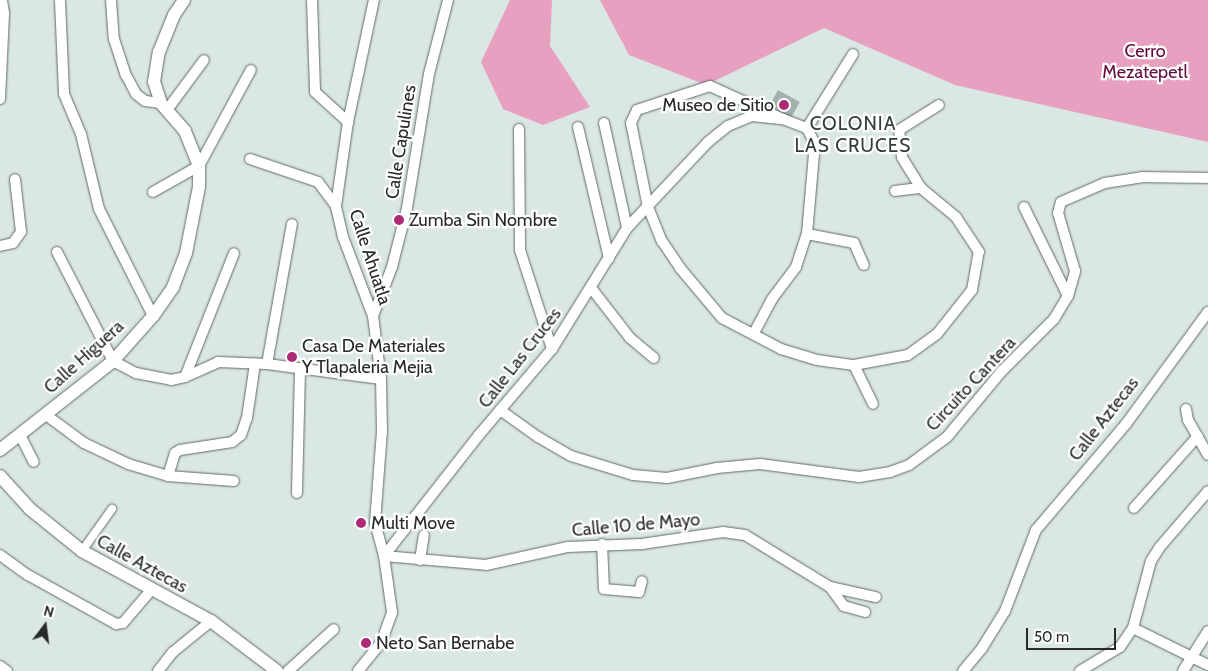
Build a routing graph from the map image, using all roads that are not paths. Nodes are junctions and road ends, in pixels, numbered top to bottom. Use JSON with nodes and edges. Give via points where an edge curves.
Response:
{"nodes":[{"id":1,"x":2,"y":0,"type":"edge"},
{"id":2,"x":111,"y":0,"type":"edge"},
{"id":3,"x":184,"y":0,"type":"edge"},
{"id":4,"x":312,"y":0,"type":"edge"},
{"id":5,"x":374,"y":0,"type":"edge"},
{"id":6,"x":448,"y":0,"type":"edge"},
{"id":7,"x":60,"y":1,"type":"edge"},
{"id":8,"x":853,"y":54,"type":"dead end"},
{"id":9,"x":204,"y":60,"type":"dead end"},
{"id":10,"x":250,"y":70,"type":"dead end"},
{"id":11,"x":0,"y":99,"type":"edge"},
{"id":12,"x":939,"y":105,"type":"dead end"},
{"id":13,"x":164,"y":106,"type":"junction"},
{"id":14,"x":783,"y":119,"type":"junction"},
{"id":15,"x":348,"y":122,"type":"junction"},
{"id":16,"x":604,"y":123,"type":"dead end"},
{"id":17,"x":578,"y":127,"type":"dead end"},
{"id":18,"x":807,"y":128,"type":"junction"},
{"id":19,"x":519,"y":129,"type":"dead end"},
{"id":20,"x":250,"y":159,"type":"dead end"},
{"id":21,"x":199,"y":166,"type":"junction"},
{"id":22,"x":1208,"y":178,"type":"edge"},
{"id":23,"x":15,"y":179,"type":"dead end"},
{"id":24,"x":921,"y":188,"type":"junction"},
{"id":25,"x":895,"y":191,"type":"dead end"},
{"id":26,"x":153,"y":192,"type":"dead end"},
{"id":27,"x":336,"y":206,"type":"junction"},
{"id":28,"x":648,"y":206,"type":"junction"},
{"id":29,"x":1024,"y":207,"type":"dead end"},
{"id":30,"x":292,"y":224,"type":"dead end"},
{"id":31,"x":627,"y":228,"type":"junction"},
{"id":32,"x":807,"y":234,"type":"junction"},
{"id":33,"x":0,"y":246,"type":"edge"},
{"id":34,"x":57,"y":252,"type":"dead end"},
{"id":35,"x":234,"y":253,"type":"dead end"},
{"id":36,"x":609,"y":258,"type":"junction"},
{"id":37,"x":864,"y":265,"type":"dead end"},
{"id":38,"x":592,"y":288,"type":"junction"},
{"id":39,"x":1068,"y":296,"type":"junction"},
{"id":40,"x":1208,"y":312,"type":"edge"},
{"id":41,"x":153,"y":316,"type":"junction"},
{"id":42,"x":373,"y":316,"type":"junction"},
{"id":43,"x":754,"y":334,"type":"junction"},
{"id":44,"x":552,"y":349,"type":"junction"},
{"id":45,"x":654,"y":358,"type":"dead end"},
{"id":46,"x":113,"y":361,"type":"junction"},
{"id":47,"x":255,"y":364,"type":"junction"},
{"id":48,"x":267,"y":364,"type":"junction"},
{"id":49,"x":854,"y":365,"type":"junction"},
{"id":50,"x":300,"y":368,"type":"junction"},
{"id":51,"x":185,"y":377,"type":"junction"},
{"id":52,"x":381,"y":379,"type":"junction"},
{"id":53,"x":873,"y":404,"type":"dead end"},
{"id":54,"x":1186,"y":409,"type":"dead end"},
{"id":55,"x":500,"y":410,"type":"junction"},
{"id":56,"x":46,"y":415,"type":"junction"},
{"id":57,"x":20,"y":435,"type":"junction"},
{"id":58,"x":1198,"y":436,"type":"junction"},
{"id":59,"x":0,"y":450,"type":"edge"},
{"id":60,"x":1208,"y":455,"type":"edge"},
{"id":61,"x":34,"y":462,"type":"dead end"},
{"id":62,"x":0,"y":476,"type":"edge"},
{"id":63,"x":168,"y":476,"type":"junction"},
{"id":64,"x":234,"y":481,"type":"dead end"},
{"id":65,"x":1208,"y":491,"type":"edge"},
{"id":66,"x":297,"y":493,"type":"dead end"},
{"id":67,"x":1134,"y":508,"type":"dead end"},
{"id":68,"x":112,"y":509,"type":"dead end"},
{"id":69,"x":424,"y":535,"type":"dead end"},
{"id":70,"x":602,"y":544,"type":"junction"},
{"id":71,"x":82,"y":551,"type":"junction"},
{"id":72,"x":0,"y":555,"type":"edge"},
{"id":73,"x":384,"y":556,"type":"junction"},
{"id":74,"x":420,"y":560,"type":"junction"},
{"id":75,"x":642,"y":581,"type":"dead end"},
{"id":76,"x":830,"y":587,"type":"junction"},
{"id":77,"x":152,"y":589,"type":"junction"},
{"id":78,"x":876,"y":597,"type":"dead end"},
{"id":79,"x":865,"y":612,"type":"dead end"},
{"id":80,"x":211,"y":621,"type":"junction"},
{"id":81,"x":1133,"y":628,"type":"junction"},
{"id":82,"x":334,"y":629,"type":"dead end"},
{"id":83,"x":1208,"y":631,"type":"edge"},
{"id":84,"x":1192,"y":658,"type":"junction"},
{"id":85,"x":1208,"y":665,"type":"edge"},
{"id":86,"x":0,"y":666,"type":"edge"},
{"id":87,"x":7,"y":671,"type":"edge"},
{"id":88,"x":158,"y":671,"type":"edge"},
{"id":89,"x":277,"y":671,"type":"edge"},
{"id":90,"x":288,"y":671,"type":"edge"},
{"id":91,"x":358,"y":671,"type":"edge"},
{"id":92,"x":963,"y":671,"type":"edge"},
{"id":93,"x":1080,"y":671,"type":"edge"},
{"id":94,"x":1183,"y":671,"type":"edge"}],
"edges":[{"from":1,"to":11,"type":"street"},
{"from":2,"to":13,"type":"street","via":[[114,39],[136,94]]},
{"from":3,"to":13,"type":"street","name":"Calle Higuera","via":[[174,15],[159,52],[154,82]]},
{"from":4,"to":15,"type":"street","via":[[315,92]]},
{"from":5,"to":15,"type":"street","name":"Calle Ahuatla"},
{"from":6,"to":42,"type":"street","name":"Calle Capulines","via":[[429,74],[408,208],[392,267]]},
{"from":7,"to":41,"type":"street","via":[[64,94],[81,134],[99,209]]},
{"from":8,"to":18,"type":"street"},
{"from":9,"to":13,"type":"street"},
{"from":10,"to":21,"type":"street"},
{"from":12,"to":24,"type":"street","via":[[899,130],[902,157]]},
{"from":13,"to":21,"type":"street","name":"Calle Higuera","via":[[185,131]]},
{"from":14,"to":18,"type":"street","name":"Calle Las Cruces"},
{"from":14,"to":28,"type":"street","name":"Calle Las Cruces","via":[[752,116],[728,126],[708,142]]},
{"from":14,"to":28,"type":"street","via":[[710,86],[637,110],[631,123]]},
{"from":15,"to":27,"type":"street","name":"Calle Ahuatla"},
{"from":16,"to":31,"type":"street"},
{"from":17,"to":36,"type":"street"},
{"from":18,"to":32,"type":"street","via":[[814,142],[814,154]]},
{"from":19,"to":44,"type":"street","via":[[520,250]]},
{"from":20,"to":27,"type":"street","via":[[318,182]]},
{"from":21,"to":26,"type":"street"},
{"from":21,"to":41,"type":"street","name":"Calle Higuera","via":[[199,187],[186,253],[173,288]]},
{"from":22,"to":39,"type":"street","name":"Circuito Cantera","via":[[1142,177],[1105,184],[1061,202],[1058,212],[1075,271]]},
{"from":23,"to":33,"type":"street","via":[[21,232],[13,242]]},
{"from":24,"to":25,"type":"street"},
{"from":24,"to":49,"type":"street","via":[[956,216],[978,252],[972,290],[937,334],[908,355]]},
{"from":27,"to":42,"type":"street","name":"Calle Ahuatla","via":[[343,237]]},
{"from":28,"to":31,"type":"street","name":"Calle Las Cruces"},
{"from":28,"to":43,"type":"street","via":[[662,241],[701,295],[722,318]]},
{"from":29,"to":39,"type":"street"},
{"from":30,"to":48,"type":"street"},
{"from":31,"to":36,"type":"street","name":"Calle Las Cruces"},
{"from":32,"to":37,"type":"street","via":[[854,243]]},
{"from":32,"to":43,"type":"street","via":[[796,267],[772,299]]},
{"from":34,"to":46,"type":"street"},
{"from":35,"to":51,"type":"street"},
{"from":36,"to":38,"type":"street","name":"Calle Las Cruces"},
{"from":38,"to":44,"type":"street","name":"Calle Las Cruces"},
{"from":38,"to":45,"type":"street","via":[[630,338]]},
{"from":39,"to":55,"type":"street","name":"Circuito Cantera","via":[[1054,319],[1001,372],[947,437],[910,465],[890,472],[859,477],[760,464],[667,478],[633,475],[571,456]]},
{"from":40,"to":92,"type":"street","name":"Calle Aztecas","via":[[1126,424],[1036,530],[1005,611]]},
{"from":41,"to":46,"type":"street","name":"Calle Higuera"},
{"from":42,"to":52,"type":"street","name":"Calle Ahuatla"},
{"from":43,"to":49,"type":"street","via":[[798,355]]},
{"from":44,"to":55,"type":"street","name":"Calle Las Cruces"},
{"from":46,"to":51,"type":"street","via":[[154,378]]},
{"from":46,"to":56,"type":"street","name":"Calle Higuera"},
{"from":47,"to":48,"type":"street"},
{"from":47,"to":51,"type":"street","via":[[218,362]]},
{"from":47,"to":63,"type":"street","via":[[247,418],[241,435],[232,442],[180,450],[175,453]]},
{"from":48,"to":50,"type":"street"},
{"from":49,"to":53,"type":"street"},
{"from":50,"to":52,"type":"street"},
{"from":50,"to":66,"type":"street"},
{"from":52,"to":73,"type":"street","name":"Calle Ahuatla","via":[[382,431],[375,522]]},
{"from":54,"to":58,"type":"street","via":[[1188,420]]},
{"from":55,"to":73,"type":"street","name":"Calle Las Cruces"},
{"from":56,"to":57,"type":"street","name":"Calle Higuera"},
{"from":56,"to":63,"type":"street","via":[[84,443],[128,464]]},
{"from":57,"to":59,"type":"street","name":"Calle Higuera"},
{"from":57,"to":61,"type":"street"},
{"from":58,"to":60,"type":"street"},
{"from":58,"to":67,"type":"street"},
{"from":62,"to":71,"type":"street","name":"Calle Aztecas","via":[[35,514]]},
{"from":63,"to":64,"type":"street"},
{"from":65,"to":81,"type":"street","via":[[1151,561]]},
{"from":68,"to":71,"type":"street"},
{"from":69,"to":74,"type":"street"},
{"from":70,"to":74,"type":"street","name":"Calle 10 de Mayo","via":[[568,547],[486,565]]},
{"from":70,"to":75,"type":"street","via":[[604,589],[639,592]]},
{"from":70,"to":76,"type":"street","name":"Calle 10 de Mayo","via":[[642,544],[723,532],[745,535]]},
{"from":71,"to":77,"type":"street","name":"Calle Aztecas"},
{"from":72,"to":77,"type":"street","via":[[28,575],[116,624],[123,623]]},
{"from":73,"to":74,"type":"street","name":"Calle 10 de Mayo"},
{"from":73,"to":91,"type":"street","via":[[391,599],[389,623],[381,643]]},
{"from":76,"to":78,"type":"street","name":"Calle 10 de Mayo"},
{"from":76,"to":79,"type":"street","via":[[844,606]]},
{"from":77,"to":80,"type":"street","name":"Calle Aztecas"},
{"from":80,"to":88,"type":"street","via":[[173,652]]},
{"from":80,"to":89,"type":"street","name":"Calle Aztecas"},
{"from":81,"to":84,"type":"street"},
{"from":81,"to":93,"type":"street","via":[[1120,647]]},
{"from":82,"to":90,"type":"street"},
{"from":83,"to":84,"type":"street"},
{"from":84,"to":85,"type":"street"},
{"from":84,"to":94,"type":"street"},
{"from":86,"to":87,"type":"street"}]}
